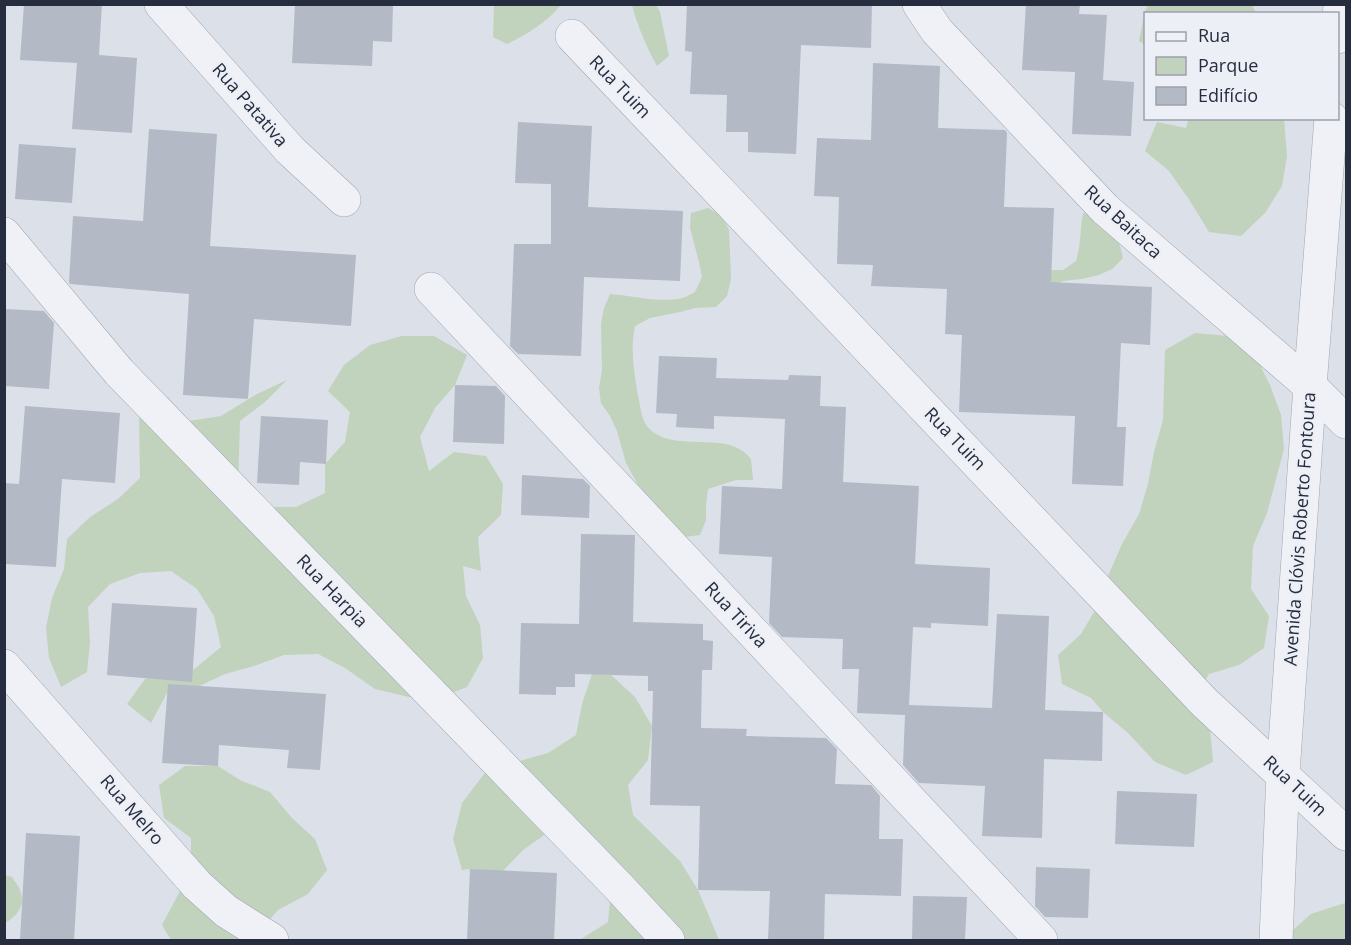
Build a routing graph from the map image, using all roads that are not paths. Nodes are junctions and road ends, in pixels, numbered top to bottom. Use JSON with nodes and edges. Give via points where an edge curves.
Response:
{"nodes":[{"id":1,"x":161,"y":4,"type":"edge"},
{"id":2,"x":919,"y":4,"type":"edge"},
{"id":3,"x":572,"y":36,"type":"dead end"},
{"id":4,"x":1331,"y":120,"type":"edge"},
{"id":5,"x":344,"y":200,"type":"dead end"},
{"id":6,"x":4,"y":234,"type":"edge"},
{"id":7,"x":431,"y":289,"type":"dead end"},
{"id":8,"x":1310,"y":386,"type":"junction"},
{"id":9,"x":1347,"y":422,"type":"edge"},
{"id":10,"x":4,"y":666,"type":"edge"},
{"id":11,"x":1283,"y":773,"type":"junction"},
{"id":12,"x":1347,"y":834,"type":"edge"},
{"id":13,"x":272,"y":940,"type":"edge"},
{"id":14,"x":668,"y":940,"type":"edge"},
{"id":15,"x":1041,"y":940,"type":"edge"},
{"id":16,"x":1276,"y":940,"type":"edge"}],
"edges":[{"from":1,"to":5,"type":"street","name":"Rua Patativa","via":[[290,150]]},
{"from":2,"to":8,"type":"street","name":"Rua Baitaca","via":[[938,31],[1105,209]]},
{"from":3,"to":11,"type":"street","name":"Rua Tuim","via":[[1204,702]]},
{"from":4,"to":8,"type":"street","name":"Avenida Clóvis Roberto Fontoura"},
{"from":6,"to":14,"type":"street","name":"Rua Harpia","via":[[119,372]]},
{"from":7,"to":15,"type":"street","name":"Rua Tiriva"},
{"from":8,"to":9,"type":"street","name":"Rua Baitaca"},
{"from":8,"to":11,"type":"street","name":"Avenida Clóvis Roberto Fontoura"},
{"from":10,"to":13,"type":"street","name":"Rua Melro","via":[[197,885],[226,911]]},
{"from":11,"to":12,"type":"street","name":"Rua Tuim"},
{"from":11,"to":16,"type":"street","name":"Avenida Clóvis Roberto Fontoura"}]}
